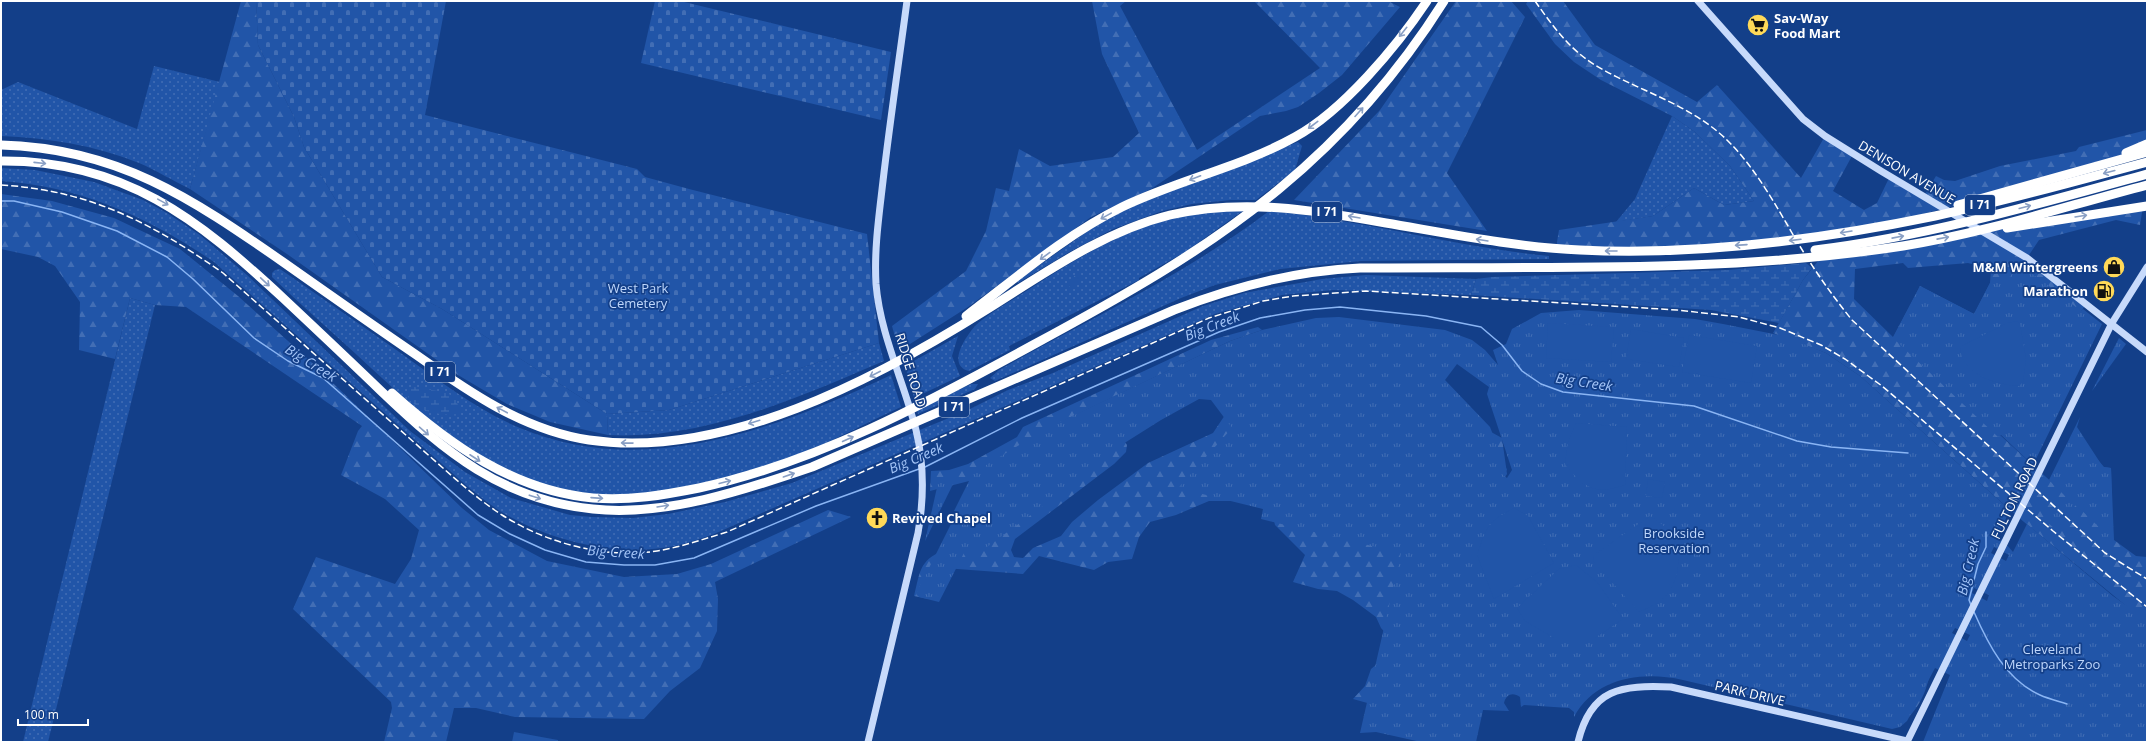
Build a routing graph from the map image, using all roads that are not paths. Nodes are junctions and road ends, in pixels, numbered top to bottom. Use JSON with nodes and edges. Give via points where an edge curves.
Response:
{"nodes":[{"id":1,"x":907,"y":1,"type":"edge"},
{"id":2,"x":1427,"y":1,"type":"edge"},
{"id":3,"x":1444,"y":1,"type":"edge"},
{"id":4,"x":1698,"y":1,"type":"edge"},
{"id":5,"x":2147,"y":144,"type":"edge"},
{"id":6,"x":1,"y":145,"type":"edge"},
{"id":7,"x":2147,"y":152,"type":"edge"},
{"id":8,"x":1,"y":160,"type":"edge"},
{"id":9,"x":2147,"y":162,"type":"edge"},
{"id":10,"x":2147,"y":174,"type":"edge"},
{"id":11,"x":2057,"y":177,"type":"junction"},
{"id":12,"x":2147,"y":185,"type":"edge"},
{"id":13,"x":2147,"y":206,"type":"edge"},
{"id":14,"x":1863,"y":230,"type":"junction"},
{"id":15,"x":1960,"y":234,"type":"junction"},
{"id":16,"x":1820,"y":253,"type":"junction"},
{"id":17,"x":2147,"y":267,"type":"edge"},
{"id":18,"x":2112,"y":323,"type":"junction"},
{"id":19,"x":324,"y":337,"type":"junction"},
{"id":20,"x":2147,"y":352,"type":"edge"},
{"id":21,"x":910,"y":356,"type":"junction"},
{"id":22,"x":868,"y":742,"type":"edge"},
{"id":23,"x":1578,"y":742,"type":"edge"},
{"id":24,"x":1907,"y":742,"type":"edge"}],
"edges":[{"from":1,"to":22,"type":"main road","name":"RIDGE ROAD","via":[[875,256],[879,301],[916,430],[922,491],[918,533]]},
{"from":2,"to":21,"type":"highway","one_way":true,"via":[[1354,89],[1309,128],[1269,150],[1147,196],[1102,219],[1057,247]]},
{"from":19,"to":3,"type":"highway","one_way":true,"via":[[435,429],[479,460],[533,485],[575,496],[619,499],[656,496],[771,469],[859,434],[991,368],[1076,322],[1222,234],[1280,188],[1333,140],[1378,90]]},
{"from":4,"to":18,"type":"main road","name":"DENISON AVENUE","via":[[1803,119],[1825,136],[2032,262]]},
{"from":5,"to":11,"type":"highway"},
{"from":21,"to":6,"type":"highway","number":"I 71","one_way":true,"via":[[811,403],[719,432],[640,443],[609,443],[576,438],[532,424],[488,403],[219,218],[165,186],[123,167],[87,156],[46,148]]},
{"from":7,"to":11,"type":"highway"},
{"from":8,"to":19,"type":"highway","number":"I 71","one_way":true,"via":[[40,163],[78,170],[116,181],[162,202],[226,246]]},
{"from":9,"to":14,"type":"highway","number":"I 71","one_way":true,"via":[[1973,207]]},
{"from":16,"to":10,"type":"highway","number":"I 71","one_way":true,"via":[[1961,224]]},
{"from":11,"to":14,"type":"highway"},
{"from":12,"to":15,"type":"highway"},
{"from":15,"to":13,"type":"highway","one_way":true},
{"from":14,"to":21,"type":"highway","number":"I 71","one_way":true,"via":[[1780,242],[1647,250],[1579,250],[1494,242],[1306,209],[1249,206],[1210,208],[1158,218],[1105,239],[1059,264]]},
{"from":16,"to":15,"type":"highway","one_way":true,"via":[[1906,245]]},
{"from":19,"to":16,"type":"highway","number":"I 71","one_way":true,"via":[[438,443],[484,476],[521,493],[557,504],[594,510],[636,510],[713,497],[763,484],[812,467],[868,445],[1174,310],[1218,293],[1258,282],[1300,273],[1360,268],[1707,266]]},
{"from":17,"to":18,"type":"main road","name":"FULTON ROAD"},
{"from":18,"to":20,"type":"main road","name":"DENISON AVENUE"},
{"from":18,"to":24,"type":"main road","name":"FULTON ROAD"},
{"from":23,"to":24,"type":"main road","name":"PARK DRIVE","via":[[1591,707],[1619,690],[1634,687],[1670,687]]}]}
